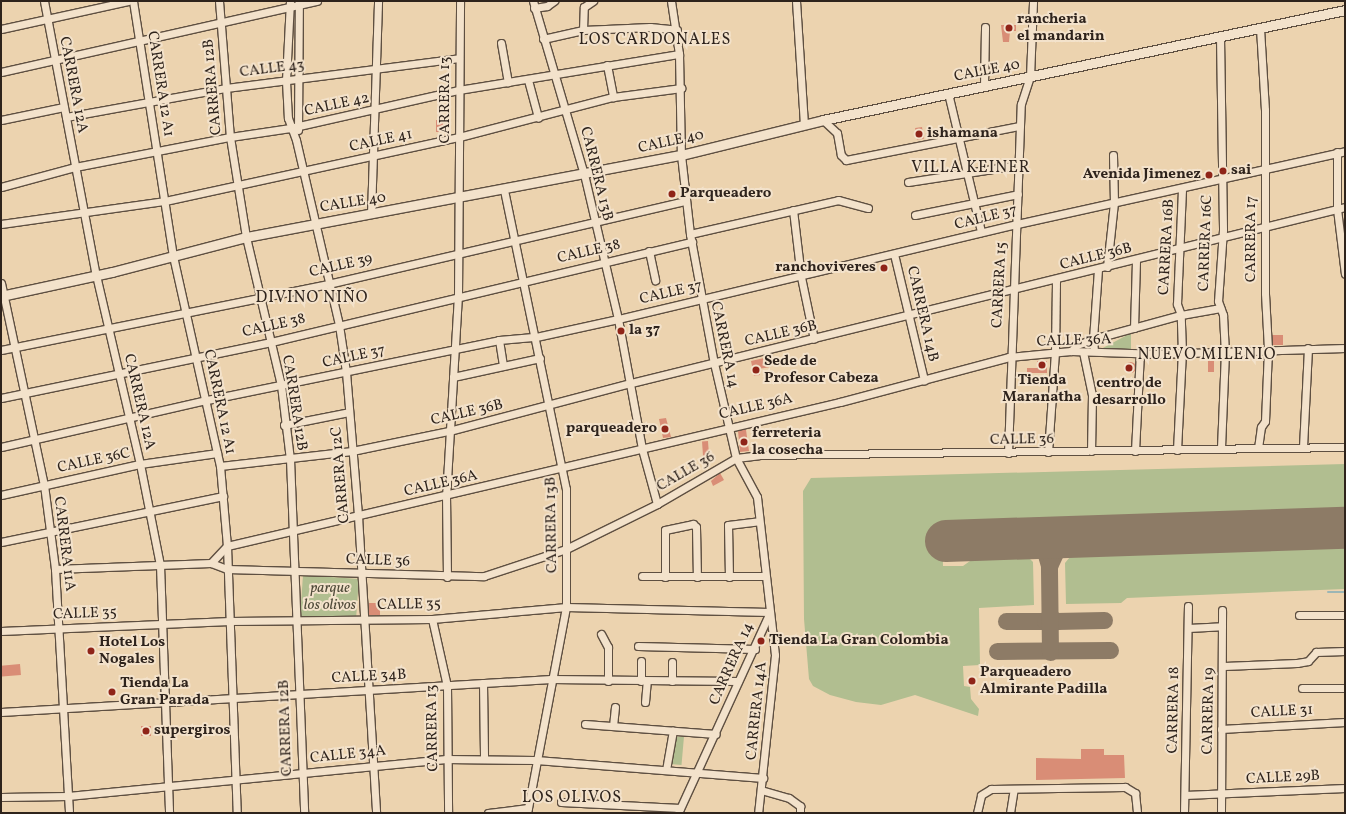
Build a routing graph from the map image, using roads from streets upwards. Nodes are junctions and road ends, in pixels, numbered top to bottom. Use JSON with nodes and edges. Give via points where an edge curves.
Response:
{"nodes":[{"id":1,"x":44,"y":1,"type":"edge"},
{"id":2,"x":128,"y":1,"type":"edge"},
{"id":3,"x":133,"y":1,"type":"edge"},
{"id":4,"x":219,"y":1,"type":"edge"},
{"id":5,"x":317,"y":1,"type":"edge"},
{"id":6,"x":378,"y":1,"type":"edge"},
{"id":7,"x":460,"y":1,"type":"edge"},
{"id":8,"x":554,"y":1,"type":"edge"},
{"id":9,"x":594,"y":1,"type":"edge"},
{"id":10,"x":671,"y":1,"type":"edge"},
{"id":11,"x":796,"y":1,"type":"edge"},
{"id":12,"x":1032,"y":1,"type":"edge"},
{"id":13,"x":299,"y":3,"type":"edge"},
{"id":14,"x":290,"y":4,"type":"edge"},
{"id":15,"x":533,"y":4,"type":"edge"},
{"id":16,"x":1345,"y":10,"type":"edge"},
{"id":17,"x":48,"y":18,"type":"junction"},
{"id":18,"x":220,"y":21,"type":"junction"},
{"id":19,"x":985,"y":27,"type":"dead end"},
{"id":20,"x":1260,"y":28,"type":"junction"},
{"id":21,"x":1,"y":29,"type":"edge"},
{"id":22,"x":583,"y":30,"type":"junction"},
{"id":23,"x":676,"y":30,"type":"junction"},
{"id":24,"x":1220,"y":37,"type":"junction"},
{"id":25,"x":543,"y":39,"type":"junction"},
{"id":26,"x":141,"y":41,"type":"junction"},
{"id":27,"x":501,"y":43,"type":"dead end"},
{"id":28,"x":679,"y":54,"type":"junction"},
{"id":29,"x":459,"y":58,"type":"junction"},
{"id":30,"x":56,"y":60,"type":"junction"},
{"id":31,"x":607,"y":65,"type":"junction"},
{"id":32,"x":374,"y":70,"type":"junction"},
{"id":33,"x":1,"y":72,"type":"edge"},
{"id":34,"x":555,"y":76,"type":"junction"},
{"id":35,"x":1030,"y":77,"type":"junction"},
{"id":36,"x":298,"y":79,"type":"junction"},
{"id":37,"x":528,"y":80,"type":"junction"},
{"id":38,"x":286,"y":81,"type":"junction"},
{"id":39,"x":508,"y":82,"type":"junction"},
{"id":40,"x":984,"y":86,"type":"junction"},
{"id":41,"x":226,"y":88,"type":"junction"},
{"id":42,"x":681,"y":88,"type":"junction"},
{"id":43,"x":459,"y":90,"type":"junction"},
{"id":44,"x":948,"y":93,"type":"junction"},
{"id":45,"x":613,"y":97,"type":"junction"},
{"id":46,"x":149,"y":102,"type":"junction"},
{"id":47,"x":64,"y":107,"type":"junction"},
{"id":48,"x":372,"y":110,"type":"junction"},
{"id":49,"x":567,"y":110,"type":"junction"},
{"id":50,"x":66,"y":117,"type":"junction"},
{"id":51,"x":538,"y":118,"type":"junction"},
{"id":52,"x":1,"y":120,"type":"edge"},
{"id":53,"x":823,"y":120,"type":"junction"},
{"id":54,"x":804,"y":124,"type":"junction"},
{"id":55,"x":299,"y":126,"type":"junction"},
{"id":56,"x":1020,"y":126,"type":"junction"},
{"id":57,"x":290,"y":128,"type":"junction"},
{"id":58,"x":230,"y":137,"type":"junction"},
{"id":59,"x":459,"y":137,"type":"junction"},
{"id":60,"x":957,"y":138,"type":"junction"},
{"id":61,"x":296,"y":140,"type":"junction"},
{"id":62,"x":156,"y":150,"type":"junction"},
{"id":63,"x":1345,"y":150,"type":"edge"},
{"id":64,"x":1337,"y":152,"type":"junction"},
{"id":65,"x":681,"y":155,"type":"junction"},
{"id":66,"x":1113,"y":155,"type":"dead end"},
{"id":67,"x":373,"y":156,"type":"junction"},
{"id":68,"x":1019,"y":164,"type":"junction"},
{"id":69,"x":75,"y":167,"type":"junction"},
{"id":70,"x":1265,"y":169,"type":"junction"},
{"id":71,"x":301,"y":171,"type":"junction"},
{"id":72,"x":965,"y":173,"type":"junction"},
{"id":73,"x":584,"y":174,"type":"junction"},
{"id":74,"x":1220,"y":180,"type":"junction"},
{"id":75,"x":908,"y":182,"type":"dead end"},
{"id":76,"x":238,"y":186,"type":"junction"},
{"id":77,"x":1,"y":187,"type":"edge"},
{"id":78,"x":1182,"y":188,"type":"junction"},
{"id":79,"x":504,"y":190,"type":"junction"},
{"id":80,"x":1018,"y":194,"type":"junction"},
{"id":81,"x":458,"y":199,"type":"junction"},
{"id":82,"x":166,"y":201,"type":"junction"},
{"id":83,"x":685,"y":201,"type":"junction"},
{"id":84,"x":972,"y":201,"type":"junction"},
{"id":85,"x":1114,"y":203,"type":"junction"},
{"id":86,"x":1345,"y":207,"type":"edge"},
{"id":87,"x":868,"y":208,"type":"dead end"},
{"id":88,"x":1337,"y":209,"type":"junction"},
{"id":89,"x":792,"y":210,"type":"junction"},
{"id":90,"x":85,"y":214,"type":"junction"},
{"id":91,"x":371,"y":214,"type":"junction"},
{"id":92,"x":915,"y":215,"type":"dead end"},
{"id":93,"x":595,"y":222,"type":"junction"},
{"id":94,"x":1,"y":224,"type":"edge"},
{"id":95,"x":314,"y":224,"type":"junction"},
{"id":96,"x":1017,"y":224,"type":"junction"},
{"id":97,"x":1266,"y":227,"type":"junction"},
{"id":98,"x":981,"y":232,"type":"junction"},
{"id":99,"x":690,"y":234,"type":"junction"},
{"id":100,"x":246,"y":237,"type":"junction"},
{"id":101,"x":1221,"y":238,"type":"junction"},
{"id":102,"x":514,"y":239,"type":"junction"},
{"id":103,"x":692,"y":242,"type":"junction"},
{"id":104,"x":1180,"y":249,"type":"junction"},
{"id":105,"x":649,"y":251,"type":"junction"},
{"id":106,"x":458,"y":252,"type":"junction"},
{"id":107,"x":894,"y":254,"type":"junction"},
{"id":108,"x":173,"y":256,"type":"junction"},
{"id":109,"x":1136,"y":260,"type":"junction"},
{"id":110,"x":604,"y":261,"type":"junction"},
{"id":111,"x":1107,"y":267,"type":"junction"},
{"id":112,"x":1098,"y":269,"type":"junction"},
{"id":113,"x":1345,"y":274,"type":"edge"},
{"id":114,"x":96,"y":275,"type":"junction"},
{"id":115,"x":801,"y":278,"type":"junction"},
{"id":116,"x":655,"y":280,"type":"dead end"},
{"id":117,"x":1056,"y":280,"type":"junction"},
{"id":118,"x":521,"y":281,"type":"junction"},
{"id":119,"x":1,"y":283,"type":"edge"},
{"id":120,"x":328,"y":284,"type":"junction"},
{"id":121,"x":1014,"y":290,"type":"junction"},
{"id":122,"x":2,"y":296,"type":"edge"},
{"id":123,"x":260,"y":296,"type":"junction"},
{"id":124,"x":458,"y":296,"type":"junction"},
{"id":125,"x":701,"y":299,"type":"junction"},
{"id":126,"x":1220,"y":308,"type":"junction"},
{"id":127,"x":186,"y":311,"type":"junction"},
{"id":128,"x":1181,"y":315,"type":"junction"},
{"id":129,"x":908,"y":316,"type":"junction"},
{"id":130,"x":618,"y":319,"type":"junction"},
{"id":131,"x":339,"y":325,"type":"junction"},
{"id":132,"x":1134,"y":328,"type":"junction"},
{"id":133,"x":107,"y":329,"type":"junction"},
{"id":134,"x":536,"y":337,"type":"junction"},
{"id":135,"x":814,"y":339,"type":"junction"},
{"id":136,"x":1093,"y":339,"type":"junction"},
{"id":137,"x":499,"y":340,"type":"junction"},
{"id":138,"x":271,"y":342,"type":"junction"},
{"id":139,"x":16,"y":347,"type":"junction"},
{"id":140,"x":1268,"y":348,"type":"junction"},
{"id":141,"x":1308,"y":348,"type":"junction"},
{"id":142,"x":1345,"y":348,"type":"edge"},
{"id":143,"x":455,"y":349,"type":"junction"},
{"id":144,"x":1,"y":350,"type":"edge"},
{"id":145,"x":1071,"y":351,"type":"junction"},
{"id":146,"x":1094,"y":351,"type":"junction"},
{"id":147,"x":1083,"y":352,"type":"junction"},
{"id":148,"x":1182,"y":352,"type":"junction"},
{"id":149,"x":1224,"y":352,"type":"junction"},
{"id":150,"x":1055,"y":353,"type":"junction"},
{"id":151,"x":1140,"y":353,"type":"junction"},
{"id":152,"x":196,"y":356,"type":"junction"},
{"id":153,"x":1009,"y":357,"type":"junction"},
{"id":154,"x":540,"y":358,"type":"junction"},
{"id":155,"x":714,"y":363,"type":"junction"},
{"id":156,"x":503,"y":366,"type":"junction"},
{"id":157,"x":346,"y":372,"type":"junction"},
{"id":158,"x":119,"y":374,"type":"junction"},
{"id":159,"x":453,"y":377,"type":"junction"},
{"id":160,"x":924,"y":380,"type":"junction"},
{"id":161,"x":631,"y":383,"type":"junction"},
{"id":162,"x":281,"y":385,"type":"junction"},
{"id":163,"x":24,"y":393,"type":"junction"},
{"id":164,"x":1,"y":398,"type":"edge"},
{"id":165,"x":207,"y":400,"type":"junction"},
{"id":166,"x":549,"y":406,"type":"junction"},
{"id":167,"x":349,"y":412,"type":"junction"},
{"id":168,"x":130,"y":418,"type":"junction"},
{"id":169,"x":284,"y":425,"type":"junction"},
{"id":170,"x":728,"y":426,"type":"junction"},
{"id":171,"x":449,"y":432,"type":"junction"},
{"id":172,"x":34,"y":440,"type":"junction"},
{"id":173,"x":1,"y":447,"type":"edge"},
{"id":174,"x":1303,"y":447,"type":"junction"},
{"id":175,"x":1345,"y":447,"type":"edge"},
{"id":176,"x":1258,"y":448,"type":"junction"},
{"id":177,"x":1221,"y":449,"type":"junction"},
{"id":178,"x":642,"y":450,"type":"junction"},
{"id":179,"x":1177,"y":450,"type":"junction"},
{"id":180,"x":352,"y":451,"type":"junction"},
{"id":181,"x":1091,"y":451,"type":"junction"},
{"id":182,"x":1135,"y":451,"type":"junction"},
{"id":183,"x":1048,"y":452,"type":"junction"},
{"id":184,"x":217,"y":453,"type":"junction"},
{"id":185,"x":1008,"y":453,"type":"junction"},
{"id":186,"x":736,"y":458,"type":"junction"},
{"id":187,"x":290,"y":459,"type":"junction"},
{"id":188,"x":140,"y":464,"type":"junction"},
{"id":189,"x":220,"y":466,"type":"junction"},
{"id":190,"x":564,"y":467,"type":"junction"},
{"id":191,"x":44,"y":485,"type":"junction"},
{"id":192,"x":1,"y":495,"type":"edge"},
{"id":193,"x":223,"y":496,"type":"junction"},
{"id":194,"x":446,"y":497,"type":"junction"},
{"id":195,"x":657,"y":504,"type":"junction"},
{"id":196,"x":148,"y":510,"type":"junction"},
{"id":197,"x":358,"y":516,"type":"junction"},
{"id":198,"x":759,"y":521,"type":"junction"},
{"id":199,"x":49,"y":530,"type":"junction"},
{"id":200,"x":292,"y":532,"type":"junction"},
{"id":201,"x":1,"y":542,"type":"edge"},
{"id":202,"x":227,"y":546,"type":"junction"},
{"id":203,"x":566,"y":549,"type":"junction"},
{"id":204,"x":210,"y":563,"type":"junction"},
{"id":205,"x":160,"y":565,"type":"junction"},
{"id":206,"x":55,"y":568,"type":"junction"},
{"id":207,"x":227,"y":569,"type":"junction"},
{"id":208,"x":294,"y":570,"type":"junction"},
{"id":209,"x":361,"y":574,"type":"junction"},
{"id":210,"x":642,"y":576,"type":"dead end"},
{"id":211,"x":665,"y":576,"type":"junction"},
{"id":212,"x":765,"y":576,"type":"junction"},
{"id":213,"x":447,"y":577,"type":"junction"},
{"id":214,"x":697,"y":577,"type":"junction"},
{"id":215,"x":729,"y":577,"type":"junction"},
{"id":216,"x":1188,"y":606,"type":"dead end"},
{"id":217,"x":566,"y":607,"type":"junction"},
{"id":218,"x":1222,"y":610,"type":"dead end"},
{"id":219,"x":769,"y":612,"type":"junction"},
{"id":220,"x":1299,"y":615,"type":"dead end"},
{"id":221,"x":1345,"y":615,"type":"edge"},
{"id":222,"x":295,"y":619,"type":"junction"},
{"id":223,"x":365,"y":619,"type":"junction"},
{"id":224,"x":432,"y":619,"type":"junction"},
{"id":225,"x":230,"y":620,"type":"junction"},
{"id":226,"x":162,"y":624,"type":"junction"},
{"id":227,"x":1222,"y":626,"type":"junction"},
{"id":228,"x":60,"y":628,"type":"junction"},
{"id":229,"x":1188,"y":628,"type":"junction"},
{"id":230,"x":1,"y":631,"type":"edge"},
{"id":231,"x":601,"y":634,"type":"dead end"},
{"id":232,"x":638,"y":646,"type":"dead end"},
{"id":233,"x":755,"y":649,"type":"junction"},
{"id":234,"x":1345,"y":651,"type":"edge"},
{"id":235,"x":641,"y":660,"type":"dead end"},
{"id":236,"x":672,"y":662,"type":"dead end"},
{"id":237,"x":1224,"y":666,"type":"junction"},
{"id":238,"x":551,"y":679,"type":"junction"},
{"id":239,"x":608,"y":681,"type":"junction"},
{"id":240,"x":644,"y":681,"type":"junction"},
{"id":241,"x":672,"y":681,"type":"junction"},
{"id":242,"x":738,"y":681,"type":"junction"},
{"id":243,"x":483,"y":683,"type":"junction"},
{"id":244,"x":447,"y":686,"type":"junction"},
{"id":245,"x":1302,"y":688,"type":"dead end"},
{"id":246,"x":1345,"y":688,"type":"edge"},
{"id":247,"x":367,"y":690,"type":"junction"},
{"id":248,"x":298,"y":693,"type":"junction"},
{"id":249,"x":232,"y":697,"type":"junction"},
{"id":250,"x":166,"y":702,"type":"junction"},
{"id":251,"x":645,"y":702,"type":"dead end"},
{"id":252,"x":65,"y":707,"type":"junction"},
{"id":253,"x":615,"y":707,"type":"dead end"},
{"id":254,"x":1,"y":712,"type":"edge"},
{"id":255,"x":1345,"y":722,"type":"edge"},
{"id":256,"x":585,"y":724,"type":"dead end"},
{"id":257,"x":613,"y":726,"type":"junction"},
{"id":258,"x":1221,"y":729,"type":"junction"},
{"id":259,"x":672,"y":730,"type":"junction"},
{"id":260,"x":716,"y":734,"type":"junction"},
{"id":261,"x":484,"y":759,"type":"junction"},
{"id":262,"x":446,"y":760,"type":"junction"},
{"id":263,"x":536,"y":760,"type":"junction"},
{"id":264,"x":371,"y":766,"type":"junction"},
{"id":265,"x":666,"y":770,"type":"junction"},
{"id":266,"x":698,"y":772,"type":"junction"},
{"id":267,"x":301,"y":774,"type":"junction"},
{"id":268,"x":763,"y":778,"type":"junction"},
{"id":269,"x":235,"y":781,"type":"junction"},
{"id":270,"x":168,"y":786,"type":"junction"},
{"id":271,"x":1345,"y":788,"type":"edge"},
{"id":272,"x":1014,"y":789,"type":"junction"},
{"id":273,"x":761,"y":790,"type":"junction"},
{"id":274,"x":1222,"y":794,"type":"junction"},
{"id":275,"x":68,"y":796,"type":"junction"},
{"id":276,"x":1185,"y":796,"type":"junction"},
{"id":277,"x":1,"y":797,"type":"edge"},
{"id":278,"x":561,"y":802,"type":"dead end"},
{"id":279,"x":528,"y":810,"type":"edge"},
{"id":280,"x":679,"y":811,"type":"edge"},
{"id":281,"x":69,"y":813,"type":"edge"},
{"id":282,"x":169,"y":813,"type":"edge"},
{"id":283,"x":236,"y":813,"type":"edge"},
{"id":284,"x":304,"y":813,"type":"edge"},
{"id":285,"x":376,"y":813,"type":"edge"},
{"id":286,"x":448,"y":813,"type":"edge"},
{"id":287,"x":488,"y":813,"type":"edge"},
{"id":288,"x":758,"y":813,"type":"edge"},
{"id":289,"x":800,"y":813,"type":"edge"},
{"id":290,"x":977,"y":813,"type":"edge"},
{"id":291,"x":1010,"y":813,"type":"edge"},
{"id":292,"x":1137,"y":813,"type":"edge"},
{"id":293,"x":1184,"y":813,"type":"edge"},
{"id":294,"x":1221,"y":813,"type":"edge"}],
"edges":[{"from":1,"to":17,"type":"street","name":"CARRERA 12A"},
{"from":2,"to":17,"type":"street"},
{"from":3,"to":26,"type":"street","name":"CARRERA 12 A1"},
{"from":4,"to":18,"type":"street","name":"CARRERA 12B"},
{"from":5,"to":13,"type":"street"},
{"from":6,"to":32,"type":"street"},
{"from":7,"to":29,"type":"street","name":"CARRERA 13"},
{"from":8,"to":15,"type":"street","via":[[547,6]]},
{"from":9,"to":22,"type":"street","via":[[584,7]]},
{"from":10,"to":23,"type":"street","name":"CARRERA 14"},
{"from":11,"to":54,"type":"street"},
{"from":12,"to":35,"type":"street","name":"CARRERA 15"},
{"from":13,"to":14,"type":"street"},
{"from":13,"to":36,"type":"street","name":"CARRERA 12C"},
{"from":14,"to":18,"type":"street"},
{"from":14,"to":38,"type":"street","name":"CARRERA 12C"},
{"from":15,"to":25,"type":"street"},
{"from":16,"to":20,"type":"street","name":"CALLE 40"},
{"from":17,"to":21,"type":"street"},
{"from":17,"to":30,"type":"street","name":"CARRERA 12A"},
{"from":18,"to":26,"type":"street"},
{"from":18,"to":41,"type":"street","name":"CARRERA 12B"},
{"from":19,"to":40,"type":"street"},
{"from":20,"to":24,"type":"street","name":"CALLE 40"},
{"from":20,"to":70,"type":"street","name":"CARRERA 17"},
{"from":22,"to":23,"type":"street","via":[[650,27]]},
{"from":22,"to":25,"type":"street"},
{"from":23,"to":28,"type":"street","name":"CARRERA 14"},
{"from":24,"to":35,"type":"street","name":"CALLE 40"},
{"from":24,"to":74,"type":"street","name":"CARRERA 16C"},
{"from":25,"to":34,"type":"street","name":"CARRERA 13B"},
{"from":26,"to":30,"type":"street"},
{"from":26,"to":46,"type":"street","name":"CARRERA 12 A1"},
{"from":27,"to":39,"type":"street"},
{"from":28,"to":31,"type":"street","name":"CALLE 42"},
{"from":28,"to":42,"type":"street","name":"CARRERA 14"},
{"from":29,"to":32,"type":"street","name":"CALLE 43"},
{"from":29,"to":43,"type":"street","name":"CARRERA 13"},
{"from":30,"to":33,"type":"street"},
{"from":30,"to":47,"type":"street","name":"CARRERA 12A"},
{"from":31,"to":34,"type":"street","name":"CALLE 42"},
{"from":31,"to":45,"type":"street"},
{"from":32,"to":36,"type":"street","name":"CALLE 43"},
{"from":32,"to":48,"type":"street"},
{"from":34,"to":37,"type":"street","name":"CALLE 42"},
{"from":34,"to":49,"type":"street","name":"CARRERA 13B"},
{"from":35,"to":40,"type":"street","name":"CALLE 40"},
{"from":35,"to":56,"type":"street","name":"CARRERA 15","via":[[1021,104]]},
{"from":36,"to":38,"type":"street","name":"CALLE 43"},
{"from":36,"to":55,"type":"street","name":"CARRERA 12C"},
{"from":37,"to":39,"type":"street","name":"CALLE 42"},
{"from":37,"to":51,"type":"street"},
{"from":38,"to":41,"type":"street","name":"CALLE 43"},
{"from":38,"to":57,"type":"street","name":"CARRERA 12C"},
{"from":39,"to":43,"type":"street","name":"CALLE 42"},
{"from":40,"to":44,"type":"street","name":"CALLE 40"},
{"from":41,"to":46,"type":"street","name":"CALLE 43"},
{"from":41,"to":58,"type":"street","name":"CARRERA 12B"},
{"from":42,"to":45,"type":"street","name":"CALLE 41"},
{"from":42,"to":65,"type":"street","name":"CARRERA 14"},
{"from":43,"to":48,"type":"street","name":"CALLE 42"},
{"from":43,"to":59,"type":"street","name":"CARRERA 13"},
{"from":44,"to":53,"type":"street","name":"CALLE 40"},
{"from":44,"to":60,"type":"street"},
{"from":45,"to":49,"type":"street","name":"CALLE 41"},
{"from":46,"to":50,"type":"street","name":"CALLE 43"},
{"from":46,"to":62,"type":"street","name":"CARRERA 12 A1"},
{"from":47,"to":50,"type":"street","name":"CARRERA 12A"},
{"from":47,"to":52,"type":"street"},
{"from":48,"to":55,"type":"street","name":"CALLE 42"},
{"from":48,"to":67,"type":"street"},
{"from":49,"to":51,"type":"street","name":"CALLE 41"},
{"from":49,"to":73,"type":"street","name":"CARRERA 13B"},
{"from":50,"to":69,"type":"street","name":"CARRERA 12A"},
{"from":51,"to":59,"type":"street","name":"CALLE 41"},
{"from":53,"to":54,"type":"street","name":"CALLE 40"},
{"from":53,"to":60,"type":"street","via":[[837,133],[841,155],[846,160]]},
{"from":54,"to":65,"type":"street","name":"CALLE 40"},
{"from":55,"to":57,"type":"street","name":"CALLE 42"},
{"from":55,"to":61,"type":"street","name":"CARRERA 12C"},
{"from":56,"to":60,"type":"street"},
{"from":56,"to":68,"type":"street","name":"CARRERA 15"},
{"from":57,"to":58,"type":"street","name":"CALLE 42"},
{"from":57,"to":61,"type":"street","name":"CARRERA 12C"},
{"from":58,"to":62,"type":"street","name":"CALLE 42"},
{"from":58,"to":76,"type":"street","name":"CARRERA 12B"},
{"from":59,"to":67,"type":"street","name":"CALLE 41"},
{"from":59,"to":81,"type":"street","name":"CARRERA 13"},
{"from":60,"to":72,"type":"street"},
{"from":61,"to":71,"type":"street","name":"CARRERA 12C"},
{"from":62,"to":69,"type":"street","name":"CALLE 42"},
{"from":62,"to":82,"type":"street","name":"CARRERA 12 A1"},
{"from":63,"to":64,"type":"street","name":"CALLE 37"},
{"from":64,"to":70,"type":"street","name":"CALLE 37"},
{"from":64,"to":88,"type":"street"},
{"from":65,"to":73,"type":"street","name":"CALLE 40"},
{"from":65,"to":83,"type":"street","name":"CARRERA 14"},
{"from":66,"to":85,"type":"street"},
{"from":67,"to":71,"type":"street","name":"CALLE 41"},
{"from":67,"to":91,"type":"street"},
{"from":68,"to":72,"type":"street"},
{"from":68,"to":80,"type":"street","name":"CARRERA 15"},
{"from":69,"to":77,"type":"street","name":"CALLE 42"},
{"from":69,"to":90,"type":"street","name":"CARRERA 12A"},
{"from":70,"to":74,"type":"street","name":"CALLE 37"},
{"from":70,"to":97,"type":"street","name":"CARRERA 17"},
{"from":71,"to":76,"type":"street","name":"CALLE 41"},
{"from":71,"to":95,"type":"street","name":"CARRERA 12C"},
{"from":72,"to":75,"type":"street"},
{"from":72,"to":84,"type":"street"},
{"from":73,"to":79,"type":"street","name":"CALLE 40"},
{"from":73,"to":93,"type":"street","name":"CARRERA 13B"},
{"from":74,"to":78,"type":"street","name":"CALLE 37"},
{"from":74,"to":101,"type":"street","name":"CARRERA 16C"},
{"from":76,"to":82,"type":"street","name":"CALLE 41"},
{"from":76,"to":100,"type":"street","name":"CARRERA 12B"},
{"from":78,"to":85,"type":"street","name":"CALLE 37"},
{"from":78,"to":104,"type":"street","name":"CARRERA 16B"},
{"from":79,"to":81,"type":"street","name":"CALLE 40"},
{"from":79,"to":102,"type":"street","name":"CARRERA 13B"},
{"from":80,"to":84,"type":"street"},
{"from":80,"to":96,"type":"street","name":"CARRERA 15"},
{"from":81,"to":91,"type":"street","name":"CALLE 40"},
{"from":81,"to":106,"type":"street","name":"CARRERA 13"},
{"from":82,"to":90,"type":"street","name":"CALLE 41"},
{"from":82,"to":108,"type":"street","name":"CARRERA 12 A1"},
{"from":83,"to":93,"type":"street","name":"CALLE 39"},
{"from":83,"to":99,"type":"street","name":"CARRERA 14"},
{"from":84,"to":92,"type":"street"},
{"from":84,"to":98,"type":"street"},
{"from":85,"to":96,"type":"street","name":"CALLE 37"},
{"from":85,"to":111,"type":"street"},
{"from":86,"to":88,"type":"street","name":"CALLE 36B"},
{"from":87,"to":89,"type":"street","via":[[838,200]]},
{"from":88,"to":97,"type":"street","name":"CALLE 36B"},
{"from":88,"to":113,"type":"street"},
{"from":89,"to":99,"type":"street"},
{"from":89,"to":115,"type":"street"},
{"from":90,"to":94,"type":"street","name":"CALLE 41"},
{"from":90,"to":114,"type":"street","name":"CARRERA 12A"},
{"from":91,"to":95,"type":"street","name":"CALLE 40"},
{"from":93,"to":102,"type":"street","name":"CALLE 39"},
{"from":93,"to":110,"type":"street","name":"CARRERA 13B"},
{"from":95,"to":100,"type":"street","name":"CALLE 40"},
{"from":95,"to":120,"type":"street","name":"CARRERA 12C"},
{"from":96,"to":98,"type":"street","name":"CALLE 37"},
{"from":96,"to":121,"type":"street","name":"CARRERA 15"},
{"from":97,"to":101,"type":"street","name":"CALLE 36B"},
{"from":97,"to":140,"type":"street","name":"CARRERA 17","via":[[1265,293]]},
{"from":98,"to":107,"type":"street","name":"CALLE 37"},
{"from":99,"to":103,"type":"street","name":"CARRERA 14"},
{"from":100,"to":108,"type":"street","name":"CALLE 40"},
{"from":100,"to":123,"type":"street","name":"CARRERA 12B"},
{"from":101,"to":104,"type":"street","name":"CALLE 36B"},
{"from":101,"to":126,"type":"street","name":"CARRERA 16C","via":[[1218,301]]},
{"from":102,"to":106,"type":"street","name":"CALLE 39"},
{"from":102,"to":118,"type":"street","name":"CARRERA 13B"},
{"from":103,"to":105,"type":"street","name":"CALLE 38"},
{"from":103,"to":125,"type":"street","name":"CARRERA 14"},
{"from":104,"to":109,"type":"street","name":"CALLE 36B"},
{"from":104,"to":128,"type":"street","name":"CARRERA 16B","via":[[1177,304]]},
{"from":105,"to":110,"type":"street","name":"CALLE 38"},
{"from":105,"to":116,"type":"street"},
{"from":106,"to":120,"type":"street","name":"CALLE 39"},
{"from":106,"to":124,"type":"street","name":"CARRERA 13"},
{"from":107,"to":115,"type":"street","name":"CALLE 37"},
{"from":107,"to":129,"type":"street","name":"CARRERA 14B"},
{"from":108,"to":114,"type":"street","name":"CALLE 40"},
{"from":108,"to":127,"type":"street","name":"CARRERA 12 A1"},
{"from":109,"to":111,"type":"street","name":"CALLE 36B"},
{"from":109,"to":132,"type":"street"},
{"from":110,"to":118,"type":"street","name":"CALLE 38"},
{"from":110,"to":130,"type":"street","name":"CARRERA 13B"},
{"from":111,"to":112,"type":"street","name":"CALLE 36B"},
{"from":112,"to":117,"type":"street","name":"CALLE 36B"},
{"from":112,"to":136,"type":"street"},
{"from":114,"to":122,"type":"street","name":"CALLE 40"},
{"from":114,"to":133,"type":"street","name":"CARRERA 12A"},
{"from":115,"to":125,"type":"street","name":"CALLE 37"},
{"from":115,"to":135,"type":"street"},
{"from":117,"to":121,"type":"street","name":"CALLE 36B"},
{"from":117,"to":150,"type":"street"},
{"from":118,"to":124,"type":"street","name":"CALLE 38"},
{"from":118,"to":134,"type":"street","name":"CARRERA 13B"},
{"from":119,"to":122,"type":"street","name":"CARRERA 11A"},
{"from":120,"to":123,"type":"street","name":"CALLE 39"},
{"from":120,"to":131,"type":"street","name":"CARRERA 12C"},
{"from":121,"to":129,"type":"street","name":"CALLE 36B"},
{"from":121,"to":153,"type":"street","name":"CARRERA 15"},
{"from":122,"to":139,"type":"street","name":"CARRERA 11A"},
{"from":123,"to":127,"type":"street","name":"CALLE 39"},
{"from":123,"to":138,"type":"street","name":"CARRERA 12B"},
{"from":124,"to":131,"type":"street","name":"CALLE 38"},
{"from":124,"to":143,"type":"street","name":"CARRERA 13"},
{"from":125,"to":130,"type":"street","name":"CALLE 37"},
{"from":125,"to":155,"type":"street","name":"CARRERA 14"},
{"from":126,"to":128,"type":"street"},
{"from":126,"to":149,"type":"street","name":"CARRERA 16C"},
{"from":127,"to":133,"type":"street","name":"CALLE 39"},
{"from":127,"to":152,"type":"street","name":"CARRERA 12 A1"},
{"from":128,"to":132,"type":"street"},
{"from":128,"to":148,"type":"street","name":"CARRERA 16B"},
{"from":129,"to":135,"type":"street","name":"CALLE 36B"},
{"from":129,"to":160,"type":"street","name":"CARRERA 14B"},
{"from":130,"to":134,"type":"street","name":"CALLE 37"},
{"from":130,"to":161,"type":"street","name":"CARRERA 13B"},
{"from":131,"to":138,"type":"street","name":"CALLE 38"},
{"from":131,"to":157,"type":"street","name":"CARRERA 12C"},
{"from":132,"to":136,"type":"street"},
{"from":133,"to":139,"type":"street","name":"CALLE 39"},
{"from":133,"to":158,"type":"street","name":"CARRERA 12A"},
{"from":134,"to":137,"type":"street","name":"CALLE 37"},
{"from":134,"to":154,"type":"street","name":"CARRERA 13B"},
{"from":135,"to":155,"type":"street","name":"CALLE 36B"},
{"from":136,"to":145,"type":"street","via":[[1077,345]]},
{"from":136,"to":146,"type":"street"},
{"from":137,"to":143,"type":"street","name":"CALLE 37"},
{"from":137,"to":156,"type":"street"},
{"from":138,"to":152,"type":"street","name":"CALLE 38"},
{"from":138,"to":162,"type":"street","name":"CARRERA 12B"},
{"from":139,"to":144,"type":"street","name":"CALLE 39"},
{"from":139,"to":163,"type":"street","name":"CARRERA 11A"},
{"from":140,"to":141,"type":"street","name":"CALLE 36A"},
{"from":140,"to":149,"type":"street","name":"CALLE 36A"},
{"from":140,"to":176,"type":"street","name":"CARRERA 17","via":[[1265,422],[1261,427]]},
{"from":141,"to":142,"type":"street","name":"CALLE 36A"},
{"from":141,"to":174,"type":"street"},
{"from":143,"to":157,"type":"street","name":"CALLE 37"},
{"from":143,"to":159,"type":"street","name":"CARRERA 13"},
{"from":145,"to":147,"type":"street","name":"CALLE 36A"},
{"from":145,"to":150,"type":"street","name":"CALLE 36A"},
{"from":146,"to":147,"type":"street","name":"CALLE 36A"},
{"from":146,"to":151,"type":"street","name":"CALLE 36A"},
{"from":147,"to":181,"type":"street","via":[[1092,395]]},
{"from":148,"to":149,"type":"street","name":"CALLE 36A"},
{"from":148,"to":151,"type":"street","name":"CALLE 36A"},
{"from":148,"to":179,"type":"street","name":"CARRERA 16B"},
{"from":149,"to":177,"type":"street","name":"CARRERA 16C"},
{"from":150,"to":153,"type":"street","name":"CALLE 36A"},
{"from":150,"to":183,"type":"street"},
{"from":151,"to":182,"type":"street"},
{"from":152,"to":158,"type":"street","name":"CALLE 38"},
{"from":152,"to":165,"type":"street","name":"CARRERA 12 A1"},
{"from":153,"to":160,"type":"street","name":"CALLE 36A"},
{"from":153,"to":185,"type":"street","name":"CARRERA 15"},
{"from":154,"to":156,"type":"street"},
{"from":154,"to":166,"type":"street","name":"CARRERA 13B"},
{"from":155,"to":161,"type":"street","name":"CALLE 36B"},
{"from":155,"to":170,"type":"street","name":"CARRERA 14"},
{"from":156,"to":159,"type":"street"},
{"from":157,"to":162,"type":"street","name":"CALLE 37"},
{"from":157,"to":167,"type":"street","name":"CARRERA 12C"},
{"from":158,"to":163,"type":"street","name":"CALLE 38"},
{"from":158,"to":168,"type":"street","name":"CARRERA 12A"},
{"from":159,"to":171,"type":"street","name":"CARRERA 13"},
{"from":160,"to":170,"type":"street","name":"CALLE 36A"},
{"from":161,"to":166,"type":"street","name":"CALLE 36B"},
{"from":161,"to":178,"type":"street","name":"CARRERA 13B"},
{"from":162,"to":165,"type":"street","name":"CALLE 37"},
{"from":162,"to":169,"type":"street","name":"CARRERA 12B"},
{"from":163,"to":164,"type":"street","name":"CALLE 38"},
{"from":163,"to":172,"type":"street","name":"CARRERA 11A"},
{"from":165,"to":168,"type":"street","name":"CALLE 37"},
{"from":165,"to":184,"type":"street","name":"CARRERA 12 A1"},
{"from":166,"to":171,"type":"street","name":"CALLE 36B"},
{"from":166,"to":190,"type":"street","name":"CARRERA 13B"},
{"from":167,"to":169,"type":"street"},
{"from":167,"to":180,"type":"street","name":"CARRERA 12C"},
{"from":168,"to":172,"type":"street","name":"CALLE 37"},
{"from":168,"to":188,"type":"street","name":"CARRERA 12A"},
{"from":169,"to":187,"type":"street","name":"CARRERA 12B"},
{"from":170,"to":178,"type":"street","name":"CALLE 36A"},
{"from":170,"to":186,"type":"street","name":"CARRERA 14"},
{"from":171,"to":180,"type":"street","name":"CALLE 36B"},
{"from":171,"to":194,"type":"street","name":"CARRERA 13"},
{"from":172,"to":173,"type":"street","name":"CALLE 37"},
{"from":172,"to":191,"type":"street","name":"CARRERA 11A"},
{"from":174,"to":175,"type":"street","name":"CALLE 36"},
{"from":174,"to":176,"type":"street","name":"CALLE 36"},
{"from":176,"to":177,"type":"street","name":"CALLE 36"},
{"from":177,"to":179,"type":"street","name":"CALLE 36"},
{"from":178,"to":190,"type":"street","name":"CALLE 36A"},
{"from":178,"to":195,"type":"street","name":"CARRERA 13B"},
{"from":179,"to":182,"type":"street","name":"CALLE 36"},
{"from":180,"to":187,"type":"street","name":"CALLE 36B"},
{"from":180,"to":197,"type":"street","name":"CARRERA 12C"},
{"from":181,"to":182,"type":"street","name":"CALLE 36"},
{"from":181,"to":183,"type":"street","name":"CALLE 36"},
{"from":183,"to":185,"type":"street","name":"CALLE 36"},
{"from":184,"to":188,"type":"street","name":"CALLE 36C"},
{"from":184,"to":189,"type":"street","name":"CARRERA 12 A1"},
{"from":185,"to":186,"type":"street","name":"CALLE 36","via":[[759,455]]},
{"from":186,"to":195,"type":"street","name":"CALLE 36"},
{"from":186,"to":198,"type":"street","name":"CARRERA 14","via":[[757,497]]},
{"from":187,"to":189,"type":"street","name":"CALLE 36B"},
{"from":187,"to":200,"type":"street","name":"CARRERA 12B"},
{"from":188,"to":191,"type":"street","name":"CALLE 36C"},
{"from":188,"to":196,"type":"street","name":"CARRERA 12A"},
{"from":189,"to":193,"type":"street","name":"CARRERA 12 A1"},
{"from":190,"to":194,"type":"street","name":"CALLE 36A"},
{"from":190,"to":203,"type":"street","name":"CARRERA 13B"},
{"from":191,"to":192,"type":"street","name":"CALLE 36C"},
{"from":191,"to":199,"type":"street","name":"CARRERA 11A"},
{"from":193,"to":196,"type":"street"},
{"from":193,"to":202,"type":"street","name":"CARRERA 12 A1"},
{"from":194,"to":197,"type":"street","name":"CALLE 36A"},
{"from":194,"to":213,"type":"street","name":"CARRERA 13"},
{"from":195,"to":203,"type":"street","name":"CALLE 36"},
{"from":196,"to":199,"type":"street"},
{"from":196,"to":205,"type":"street","name":"CARRERA 12A"},
{"from":197,"to":200,"type":"street","name":"CALLE 36A"},
{"from":197,"to":209,"type":"street","name":"CARRERA 12C"},
{"from":198,"to":212,"type":"street","name":"CARRERA 14"},
{"from":198,"to":215,"type":"street","via":[[728,525]]},
{"from":199,"to":201,"type":"street"},
{"from":199,"to":206,"type":"street","name":"CARRERA 11A"},
{"from":200,"to":202,"type":"street","name":"CALLE 36A"},
{"from":200,"to":208,"type":"street","name":"CARRERA 12B"},
{"from":202,"to":204,"type":"street"},
{"from":202,"to":207,"type":"street","name":"CARRERA 12 A1"},
{"from":203,"to":213,"type":"street","name":"CALLE 36","via":[[484,576]]},
{"from":203,"to":217,"type":"street","name":"CARRERA 13B"},
{"from":204,"to":205,"type":"street","name":"CALLE 36"},
{"from":204,"to":207,"type":"street","name":"CALLE 36"},
{"from":205,"to":206,"type":"street","name":"CALLE 36"},
{"from":205,"to":226,"type":"street","name":"CARRERA 12A"},
{"from":206,"to":228,"type":"street","name":"CARRERA 11A"},
{"from":207,"to":208,"type":"street","name":"CALLE 36"},
{"from":207,"to":225,"type":"street","name":"CARRERA 12 A1"},
{"from":208,"to":209,"type":"street","name":"CALLE 36"},
{"from":208,"to":222,"type":"street","name":"CARRERA 12B"},
{"from":209,"to":213,"type":"street","name":"CALLE 36"},
{"from":209,"to":223,"type":"street","name":"CARRERA 12C"},
{"from":210,"to":211,"type":"street"},
{"from":211,"to":214,"type":"street"},
{"from":211,"to":214,"type":"street","via":[[665,530],[693,524],[696,527]]},
{"from":212,"to":215,"type":"street"},
{"from":212,"to":219,"type":"street","name":"CARRERA 14"},
{"from":214,"to":215,"type":"street"},
{"from":216,"to":229,"type":"street","name":"CARRERA 18"},
{"from":217,"to":219,"type":"street","name":"CALLE 35"},
{"from":217,"to":224,"type":"street","name":"CALLE 35"},
{"from":217,"to":238,"type":"street","name":"CARRERA 13B"},
{"from":218,"to":227,"type":"street","name":"CARRERA 19"},
{"from":219,"to":233,"type":"street","name":"CARRERA 14"},
{"from":219,"to":268,"type":"street","name":"CARRERA 14A","via":[[775,655]]},
{"from":220,"to":221,"type":"street"},
{"from":222,"to":223,"type":"street","name":"CALLE 35"},
{"from":222,"to":225,"type":"street","name":"CALLE 35"},
{"from":222,"to":248,"type":"street","name":"CARRERA 12B"},
{"from":223,"to":224,"type":"street","name":"CALLE 35"},
{"from":223,"to":247,"type":"street","name":"CARRERA 12C"},
{"from":224,"to":244,"type":"street","name":"CARRERA 13"},
{"from":225,"to":226,"type":"street","name":"CALLE 35"},
{"from":225,"to":249,"type":"street","name":"CARRERA 12 A1"},
{"from":226,"to":228,"type":"street","name":"CALLE 35"},
{"from":226,"to":250,"type":"street","name":"CARRERA 12A"},
{"from":227,"to":229,"type":"street"},
{"from":227,"to":237,"type":"street","name":"CARRERA 19"},
{"from":228,"to":230,"type":"street","name":"CALLE 35"},
{"from":228,"to":252,"type":"street","name":"CARRERA 11A"},
{"from":229,"to":276,"type":"street","name":"CARRERA 18"},
{"from":231,"to":239,"type":"street","via":[[608,647]]},
{"from":232,"to":233,"type":"street"},
{"from":233,"to":242,"type":"street","name":"CARRERA 14"},
{"from":234,"to":237,"type":"street","via":[[1316,652],[1308,661],[1297,663]]},
{"from":235,"to":240,"type":"street"},
{"from":236,"to":241,"type":"street"},
{"from":237,"to":258,"type":"street","name":"CARRERA 19"},
{"from":238,"to":239,"type":"street","name":"CALLE 34B"},
{"from":238,"to":243,"type":"street","name":"CALLE 34B"},
{"from":238,"to":263,"type":"street","name":"CARRERA 13B"},
{"from":239,"to":240,"type":"street","name":"CALLE 34B"},
{"from":240,"to":241,"type":"street","name":"CALLE 34B"},
{"from":240,"to":251,"type":"street"},
{"from":241,"to":242,"type":"street","name":"CALLE 34B"},
{"from":242,"to":260,"type":"street","name":"CARRERA 14"},
{"from":243,"to":244,"type":"street","name":"CALLE 34B"},
{"from":243,"to":261,"type":"street"},
{"from":244,"to":247,"type":"street","name":"CALLE 34B"},
{"from":244,"to":262,"type":"street","name":"CARRERA 13"},
{"from":245,"to":246,"type":"street"},
{"from":247,"to":248,"type":"street","name":"CALLE 34B"},
{"from":247,"to":264,"type":"street","name":"CARRERA 12C"},
{"from":248,"to":249,"type":"street","name":"CALLE 34B"},
{"from":248,"to":267,"type":"street","name":"CARRERA 12B"},
{"from":249,"to":250,"type":"street","name":"CALLE 34B"},
{"from":249,"to":269,"type":"street","name":"CARRERA 12 A1"},
{"from":250,"to":252,"type":"street","name":"CALLE 34B"},
{"from":250,"to":270,"type":"street","name":"CARRERA 12A"},
{"from":252,"to":254,"type":"street","name":"CALLE 34B"},
{"from":252,"to":275,"type":"street","name":"CARRERA 11A"},
{"from":253,"to":257,"type":"street"},
{"from":255,"to":258,"type":"street","name":"CALLE 31"},
{"from":256,"to":257,"type":"street"},
{"from":257,"to":259,"type":"street"},
{"from":258,"to":274,"type":"street","name":"CARRERA 19"},
{"from":259,"to":260,"type":"street"},
{"from":259,"to":265,"type":"street"},
{"from":260,"to":266,"type":"street","name":"CARRERA 14"},
{"from":261,"to":262,"type":"street","name":"CALLE 34A"},
{"from":261,"to":263,"type":"street","name":"CALLE 34A"},
{"from":262,"to":264,"type":"street","name":"CALLE 34A"},
{"from":262,"to":286,"type":"street","name":"CARRERA 13"},
{"from":263,"to":265,"type":"street","name":"CALLE 34A"},
{"from":263,"to":279,"type":"street","name":"CARRERA 13B"},
{"from":264,"to":267,"type":"street","name":"CALLE 34A"},
{"from":264,"to":285,"type":"street","name":"CARRERA 12C"},
{"from":265,"to":266,"type":"street","name":"CALLE 34A"},
{"from":266,"to":268,"type":"street","name":"CALLE 34A"},
{"from":266,"to":280,"type":"street","name":"CARRERA 14"},
{"from":267,"to":269,"type":"street","name":"CALLE 34A"},
{"from":267,"to":284,"type":"street","name":"CARRERA 12B"},
{"from":268,"to":273,"type":"street","name":"CARRERA 14A"},
{"from":269,"to":270,"type":"street","name":"CALLE 34A"},
{"from":269,"to":283,"type":"street","name":"CARRERA 12 A1"},
{"from":270,"to":275,"type":"street","name":"CALLE 34A"},
{"from":270,"to":282,"type":"street","name":"CARRERA 12A"},
{"from":271,"to":274,"type":"street","name":"CALLE 29B"},
{"from":272,"to":290,"type":"street","via":[[986,791],[979,799]]},
{"from":272,"to":291,"type":"street"},
{"from":272,"to":292,"type":"street","via":[[1125,787],[1135,793]]},
{"from":273,"to":288,"type":"street","name":"CARRERA 14A"},
{"from":273,"to":289,"type":"street","via":[[789,798],[800,806]]},
{"from":274,"to":276,"type":"street","name":"CALLE 29B"},
{"from":274,"to":294,"type":"street","name":"CARRERA 19"},
{"from":275,"to":277,"type":"street","name":"CALLE 34A"},
{"from":275,"to":281,"type":"street","name":"CARRERA 11A"},
{"from":276,"to":293,"type":"street","name":"CARRERA 18"},
{"from":278,"to":280,"type":"street"},
{"from":279,"to":287,"type":"street"}]}
